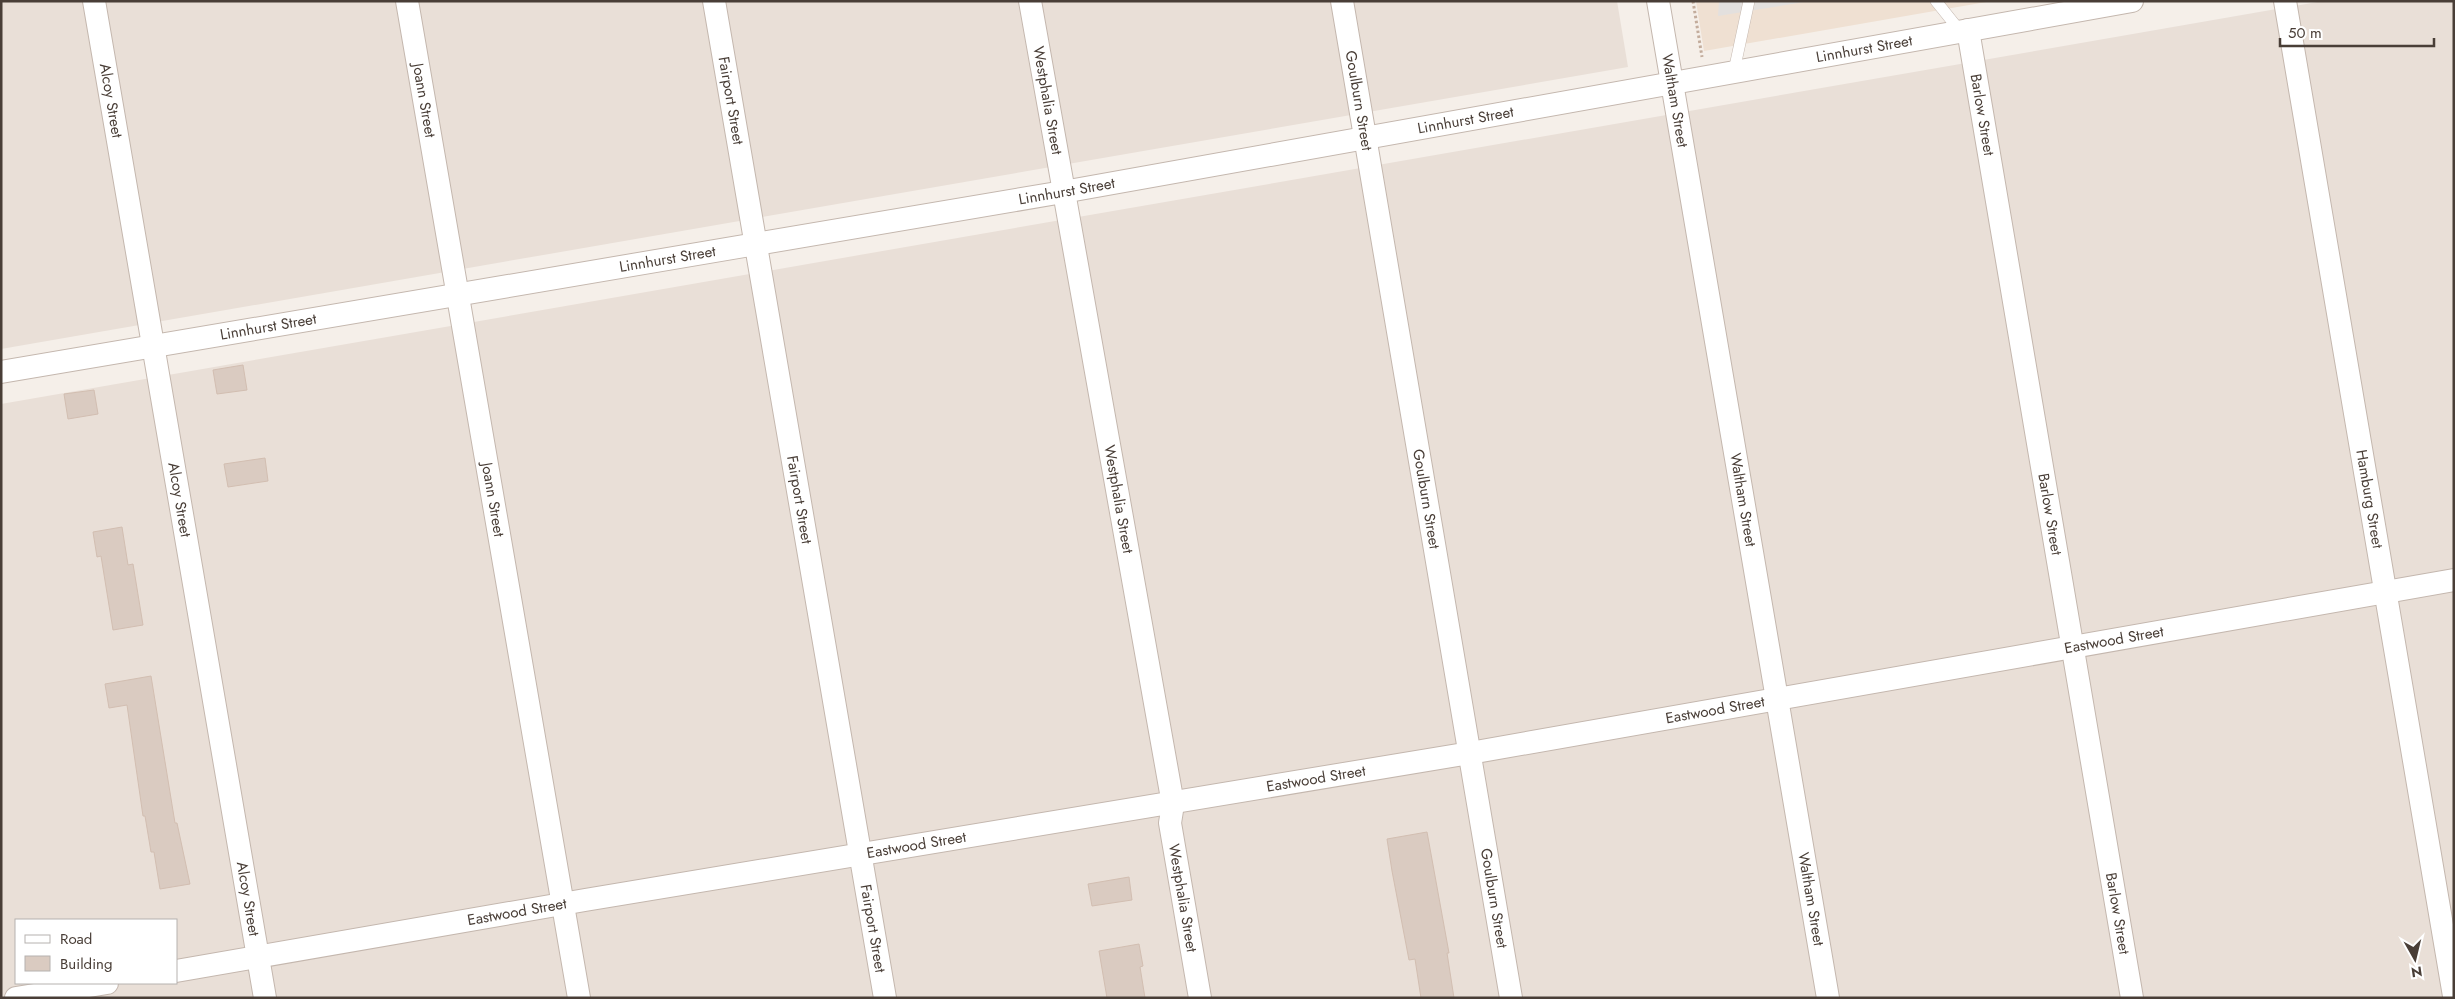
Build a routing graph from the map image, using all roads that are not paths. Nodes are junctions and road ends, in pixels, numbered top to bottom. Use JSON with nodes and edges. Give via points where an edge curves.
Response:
{"nodes":[{"id":1,"x":94,"y":1,"type":"edge"},
{"id":2,"x":408,"y":1,"type":"edge"},
{"id":3,"x":714,"y":1,"type":"edge"},
{"id":4,"x":1030,"y":1,"type":"edge"},
{"id":5,"x":1342,"y":1,"type":"edge"},
{"id":6,"x":1658,"y":1,"type":"edge"},
{"id":7,"x":1750,"y":1,"type":"edge"},
{"id":8,"x":1936,"y":1,"type":"edge"},
{"id":9,"x":2132,"y":1,"type":"edge"},
{"id":10,"x":2285,"y":1,"type":"edge"},
{"id":11,"x":1964,"y":30,"type":"junction"},
{"id":12,"x":1734,"y":71,"type":"junction"},
{"id":13,"x":1672,"y":82,"type":"junction"},
{"id":14,"x":1364,"y":138,"type":"junction"},
{"id":15,"x":1063,"y":192,"type":"junction"},
{"id":16,"x":755,"y":243,"type":"junction"},
{"id":17,"x":457,"y":295,"type":"junction"},
{"id":18,"x":152,"y":347,"type":"junction"},
{"id":19,"x":1,"y":372,"type":"edge"},
{"id":20,"x":2454,"y":580,"type":"edge"},
{"id":21,"x":2385,"y":591,"type":"junction"},
{"id":22,"x":2072,"y":645,"type":"junction"},
{"id":23,"x":1776,"y":698,"type":"junction"},
{"id":24,"x":1470,"y":753,"type":"junction"},
{"id":25,"x":1173,"y":804,"type":"junction"},
{"id":26,"x":860,"y":856,"type":"junction"},
{"id":27,"x":563,"y":904,"type":"junction"},
{"id":28,"x":259,"y":958,"type":"junction"},
{"id":29,"x":178,"y":971,"type":"edge"},
{"id":30,"x":101,"y":984,"type":"edge"},
{"id":31,"x":2454,"y":996,"type":"edge"},
{"id":32,"x":16,"y":998,"type":"edge"},
{"id":33,"x":266,"y":998,"type":"edge"},
{"id":34,"x":579,"y":998,"type":"edge"},
{"id":35,"x":884,"y":998,"type":"edge"},
{"id":36,"x":1200,"y":998,"type":"edge"},
{"id":37,"x":1511,"y":998,"type":"edge"},
{"id":38,"x":1828,"y":998,"type":"edge"},
{"id":39,"x":2132,"y":998,"type":"edge"}],
"edges":[{"from":1,"to":18,"type":"street","name":"Alcoy Street"},
{"from":2,"to":17,"type":"street","name":"Joann Street"},
{"from":3,"to":16,"type":"street","name":"Fairport Street"},
{"from":4,"to":15,"type":"street","name":"Westphalia Street"},
{"from":5,"to":14,"type":"street","name":"Goulburn Street"},
{"from":6,"to":13,"type":"street","name":"Waltham Street"},
{"from":7,"to":12,"type":"lane"},
{"from":8,"to":11,"type":"lane"},
{"from":9,"to":11,"type":"street","name":"Linnhurst Street"},
{"from":10,"to":21,"type":"street","name":"Hamburg Street"},
{"from":11,"to":12,"type":"street","name":"Linnhurst Street"},
{"from":11,"to":22,"type":"street","name":"Barlow Street"},
{"from":12,"to":13,"type":"street","name":"Linnhurst Street"},
{"from":13,"to":14,"type":"street","name":"Linnhurst Street"},
{"from":13,"to":23,"type":"street","name":"Waltham Street"},
{"from":14,"to":15,"type":"street","name":"Linnhurst Street"},
{"from":14,"to":24,"type":"street","name":"Goulburn Street"},
{"from":15,"to":16,"type":"street","name":"Linnhurst Street"},
{"from":15,"to":25,"type":"street","name":"Westphalia Street"},
{"from":16,"to":17,"type":"street","name":"Linnhurst Street"},
{"from":16,"to":26,"type":"street","name":"Fairport Street"},
{"from":17,"to":18,"type":"street","name":"Linnhurst Street"},
{"from":17,"to":27,"type":"street","name":"Joann Street"},
{"from":18,"to":19,"type":"street","name":"Linnhurst Street"},
{"from":18,"to":28,"type":"street","name":"Alcoy Street"},
{"from":20,"to":21,"type":"street","name":"Eastwood Street"},
{"from":21,"to":22,"type":"street","name":"Eastwood Street"},
{"from":21,"to":31,"type":"street","name":"Hamburg Street"},
{"from":22,"to":23,"type":"street","name":"Eastwood Street"},
{"from":22,"to":39,"type":"street","name":"Barlow Street"},
{"from":23,"to":24,"type":"street","name":"Eastwood Street"},
{"from":23,"to":38,"type":"street","name":"Waltham Street"},
{"from":24,"to":25,"type":"street","name":"Eastwood Street"},
{"from":24,"to":37,"type":"street","name":"Goulburn Street"},
{"from":25,"to":26,"type":"street","name":"Eastwood Street"},
{"from":25,"to":36,"type":"street","name":"Westphalia Street","via":[[1170,823]]},
{"from":26,"to":27,"type":"street","name":"Eastwood Street"},
{"from":26,"to":35,"type":"street","name":"Fairport Street"},
{"from":27,"to":28,"type":"street","name":"Eastwood Street"},
{"from":27,"to":34,"type":"street","name":"Joann Street"},
{"from":28,"to":29,"type":"street","name":"Eastwood Street"},
{"from":28,"to":33,"type":"street","name":"Alcoy Street"},
{"from":30,"to":32,"type":"street"}]}
